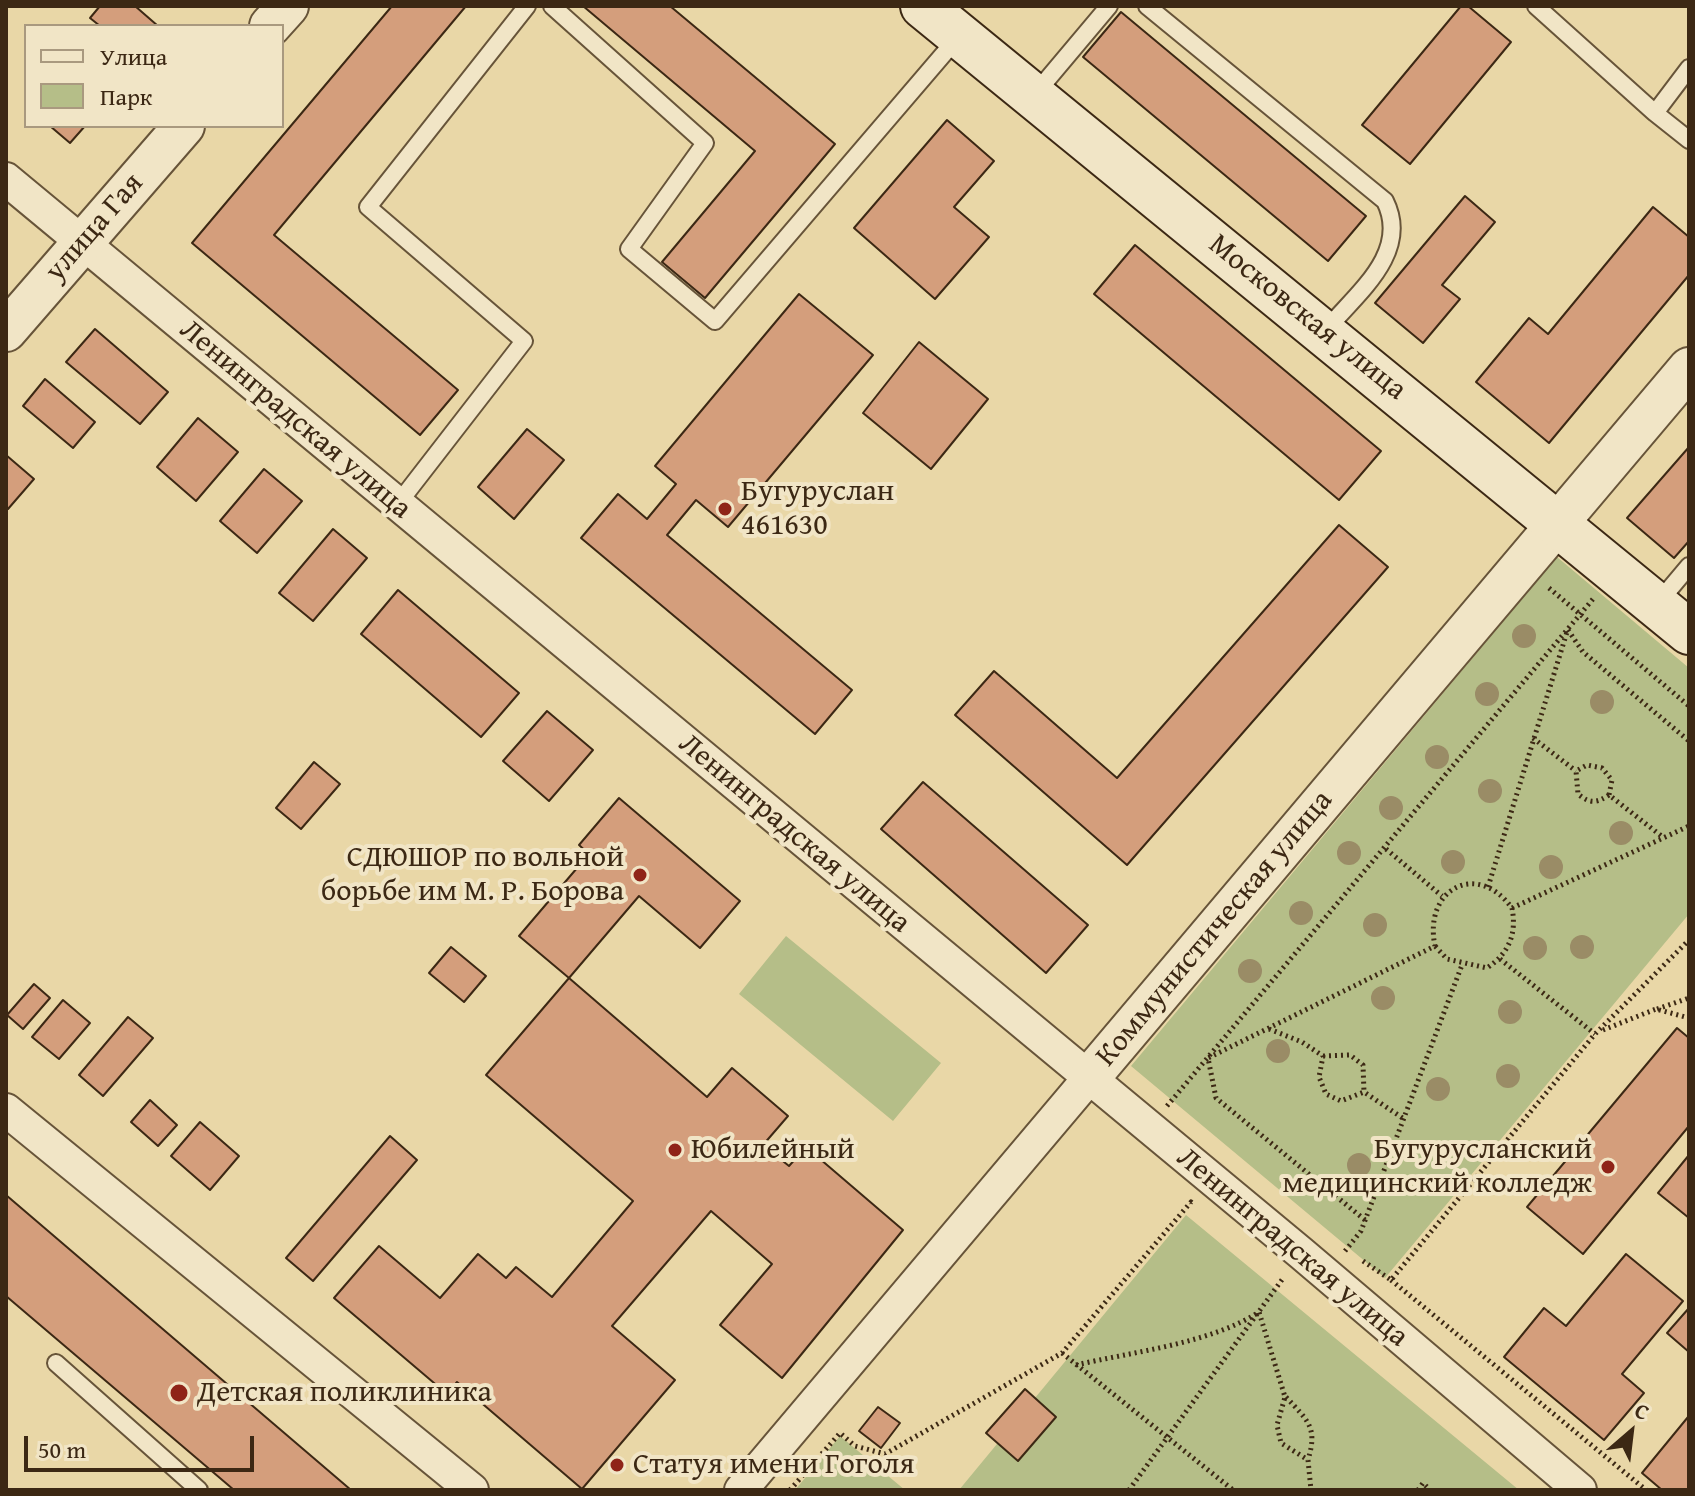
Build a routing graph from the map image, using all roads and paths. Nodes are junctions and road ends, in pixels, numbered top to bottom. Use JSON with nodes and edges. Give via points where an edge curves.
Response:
{"nodes":[{"id":1,"x":288,"y":6,"type":"edge"},
{"id":2,"x":527,"y":6,"type":"edge"},
{"id":3,"x":552,"y":6,"type":"edge"},
{"id":4,"x":923,"y":6,"type":"edge"},
{"id":5,"x":1109,"y":6,"type":"edge"},
{"id":6,"x":1147,"y":6,"type":"edge"},
{"id":7,"x":1536,"y":6,"type":"edge"},
{"id":8,"x":272,"y":24,"type":"edge"},
{"id":9,"x":959,"y":35,"type":"junction"},
{"id":10,"x":1689,"y":68,"type":"edge"},
{"id":11,"x":1033,"y":96,"type":"junction"},
{"id":12,"x":1655,"y":113,"type":"junction"},
{"id":13,"x":182,"y":128,"type":"edge"},
{"id":14,"x":1689,"y":140,"type":"edge"},
{"id":15,"x":6,"y":179,"type":"edge"},
{"id":16,"x":82,"y":243,"type":"junction"},
{"id":17,"x":6,"y":331,"type":"edge"},
{"id":18,"x":1324,"y":333,"type":"junction"},
{"id":19,"x":1689,"y":368,"type":"edge"},
{"id":20,"x":397,"y":505,"type":"junction"},
{"id":21,"x":1558,"y":522,"type":"junction"},
{"id":22,"x":1689,"y":566,"type":"edge"},
{"id":23,"x":1616,"y":572,"type":"junction"},
{"id":24,"x":1656,"y":605,"type":"junction"},
{"id":25,"x":1580,"y":615,"type":"junction"},
{"id":26,"x":1568,"y":629,"type":"junction"},
{"id":27,"x":1689,"y":632,"type":"edge"},
{"id":28,"x":1689,"y":706,"type":"edge"},
{"id":29,"x":1533,"y":738,"type":"junction"},
{"id":30,"x":1689,"y":741,"type":"edge"},
{"id":31,"x":1576,"y":771,"type":"junction"},
{"id":32,"x":1609,"y":795,"type":"junction"},
{"id":33,"x":1689,"y":826,"type":"edge"},
{"id":34,"x":1664,"y":838,"type":"junction"},
{"id":35,"x":1386,"y":849,"type":"junction"},
{"id":36,"x":1488,"y":887,"type":"junction"},
{"id":37,"x":1442,"y":896,"type":"junction"},
{"id":38,"x":1512,"y":908,"type":"junction"},
{"id":39,"x":1689,"y":940,"type":"edge"},
{"id":40,"x":1435,"y":946,"type":"junction"},
{"id":41,"x":1500,"y":959,"type":"junction"},
{"id":42,"x":1462,"y":965,"type":"junction"},
{"id":43,"x":1689,"y":998,"type":"edge"},
{"id":44,"x":1656,"y":1009,"type":"junction"},
{"id":45,"x":1689,"y":1018,"type":"edge"},
{"id":46,"x":1267,"y":1029,"type":"junction"},
{"id":47,"x":1595,"y":1034,"type":"junction"},
{"id":48,"x":1323,"y":1056,"type":"junction"},
{"id":49,"x":1208,"y":1058,"type":"junction"},
{"id":50,"x":1089,"y":1078,"type":"junction"},
{"id":51,"x":1364,"y":1092,"type":"junction"},
{"id":52,"x":6,"y":1110,"type":"edge"},
{"id":53,"x":1404,"y":1119,"type":"junction"},
{"id":54,"x":1149,"y":1128,"type":"junction"},
{"id":55,"x":1202,"y":1212,"type":"dead end"},
{"id":56,"x":1365,"y":1220,"type":"junction"},
{"id":57,"x":1346,"y":1250,"type":"junction"},
{"id":58,"x":1301,"y":1253,"type":"junction"},
{"id":59,"x":1270,"y":1270,"type":"dead end"},
{"id":60,"x":1325,"y":1275,"type":"junction"},
{"id":61,"x":1282,"y":1280,"type":"junction"},
{"id":62,"x":1391,"y":1280,"type":"junction"},
{"id":63,"x":1259,"y":1312,"type":"junction"},
{"id":64,"x":1062,"y":1353,"type":"junction"},
{"id":65,"x":56,"y":1363,"type":"dead end"},
{"id":66,"x":1076,"y":1365,"type":"junction"},
{"id":67,"x":1285,"y":1397,"type":"junction"},
{"id":68,"x":1169,"y":1439,"type":"junction"},
{"id":69,"x":1308,"y":1460,"type":"junction"},
{"id":70,"x":199,"y":1490,"type":"edge"},
{"id":71,"x":472,"y":1490,"type":"edge"},
{"id":72,"x":741,"y":1490,"type":"edge"},
{"id":73,"x":790,"y":1490,"type":"edge"},
{"id":74,"x":1129,"y":1490,"type":"edge"},
{"id":75,"x":1233,"y":1490,"type":"edge"},
{"id":76,"x":1311,"y":1490,"type":"edge"},
{"id":77,"x":1418,"y":1490,"type":"edge"},
{"id":78,"x":1430,"y":1490,"type":"edge"},
{"id":79,"x":1580,"y":1490,"type":"edge"},
{"id":80,"x":1646,"y":1490,"type":"edge"}],
"edges":[{"from":1,"to":8,"type":"street"},
{"from":2,"to":20,"type":"lane","via":[[368,207],[524,341]]},
{"from":3,"to":9,"type":"lane","via":[[705,143],[629,249],[715,321]]},
{"from":4,"to":9,"type":"main road","name":"Московская улица"},
{"from":5,"to":11,"type":"lane"},
{"from":6,"to":18,"type":"lane","via":[[1385,201],[1394,219],[1386,258]]},
{"from":7,"to":12,"type":"lane"},
{"from":9,"to":11,"type":"main road","name":"Московская улица"},
{"from":10,"to":12,"type":"lane"},
{"from":11,"to":18,"type":"main road","name":"Московская улица"},
{"from":12,"to":14,"type":"lane"},
{"from":13,"to":16,"type":"street","name":"улица Гая"},
{"from":15,"to":16,"type":"street","name":"Ленинградская улица"},
{"from":16,"to":17,"type":"street","name":"улица Гая"},
{"from":16,"to":20,"type":"street","name":"Ленинградская улица"},
{"from":18,"to":21,"type":"main road","name":"Московская улица"},
{"from":19,"to":21,"type":"street","name":"Коммунистическая улица"},
{"from":20,"to":50,"type":"street","name":"Ленинградская улица"},
{"from":21,"to":23,"type":"main road","name":"Московская улица"},
{"from":21,"to":50,"type":"street","name":"Коммунистическая улица"},
{"from":22,"to":24,"type":"lane"},
{"from":23,"to":24,"type":"main road","name":"Московская улица"},
{"from":23,"to":25,"type":"path"},
{"from":24,"to":27,"type":"main road","name":"Московская улица"},
{"from":25,"to":26,"type":"path"},
{"from":25,"to":28,"type":"path"},
{"from":26,"to":29,"type":"path"},
{"from":26,"to":30,"type":"path","via":[[1583,652]]},
{"from":26,"to":35,"type":"path"},
{"from":29,"to":31,"type":"path"},
{"from":29,"to":36,"type":"path"},
{"from":31,"to":32,"type":"path","via":[[1587,765],[1602,768],[1612,780]]},
{"from":31,"to":32,"type":"path","via":[[1578,794],[1587,801]]},
{"from":32,"to":34,"type":"path"},
{"from":33,"to":34,"type":"path"},
{"from":34,"to":38,"type":"path"},
{"from":35,"to":37,"type":"path"},
{"from":35,"to":49,"type":"path"},
{"from":36,"to":37,"type":"path","via":[[1460,886]]},
{"from":36,"to":38,"type":"path"},
{"from":37,"to":40,"type":"path","via":[[1431,925]]},
{"from":38,"to":41,"type":"path","via":[[1514,932]]},
{"from":39,"to":47,"type":"path"},
{"from":40,"to":42,"type":"path"},
{"from":40,"to":46,"type":"path"},
{"from":41,"to":42,"type":"path","via":[[1487,968]]},
{"from":41,"to":47,"type":"path"},
{"from":42,"to":53,"type":"path"},
{"from":43,"to":44,"type":"path"},
{"from":44,"to":45,"type":"path"},
{"from":44,"to":47,"type":"path"},
{"from":46,"to":48,"type":"path"},
{"from":46,"to":49,"type":"path"},
{"from":47,"to":62,"type":"path"},
{"from":48,"to":51,"type":"path","via":[[1350,1055],[1363,1065]]},
{"from":48,"to":51,"type":"path","via":[[1319,1077],[1326,1094],[1341,1101]]},
{"from":49,"to":54,"type":"path"},
{"from":49,"to":56,"type":"path","via":[[1216,1098]]},
{"from":50,"to":54,"type":"street","name":"Ленинградская улица"},
{"from":50,"to":72,"type":"street","name":"Коммунистическая улица"},
{"from":51,"to":53,"type":"path"},
{"from":52,"to":71,"type":"street"},
{"from":53,"to":56,"type":"path"},
{"from":54,"to":58,"type":"street","name":"Ленинградская улица"},
{"from":55,"to":64,"type":"path","via":[[1191,1202]]},
{"from":56,"to":57,"type":"path"},
{"from":57,"to":60,"type":"path"},
{"from":57,"to":62,"type":"path"},
{"from":58,"to":60,"type":"street","name":"Ленинградская улица"},
{"from":58,"to":61,"type":"path"},
{"from":59,"to":61,"type":"path"},
{"from":60,"to":79,"type":"street","name":"Ленинградская улица"},
{"from":61,"to":63,"type":"path"},
{"from":62,"to":80,"type":"path"},
{"from":63,"to":66,"type":"path","via":[[1204,1335]]},
{"from":63,"to":67,"type":"path"},
{"from":63,"to":68,"type":"path"},
{"from":64,"to":66,"type":"path"},
{"from":64,"to":73,"type":"path","via":[[885,1454],[855,1446],[840,1433]]},
{"from":65,"to":70,"type":"lane"},
{"from":66,"to":68,"type":"path"},
{"from":67,"to":69,"type":"path","via":[[1315,1437]]},
{"from":67,"to":69,"type":"path","via":[[1277,1425],[1281,1443]]},
{"from":68,"to":74,"type":"path"},
{"from":68,"to":75,"type":"path"},
{"from":69,"to":76,"type":"path"},
{"from":77,"to":78,"type":"path","via":[[1423,1483]]}]}
